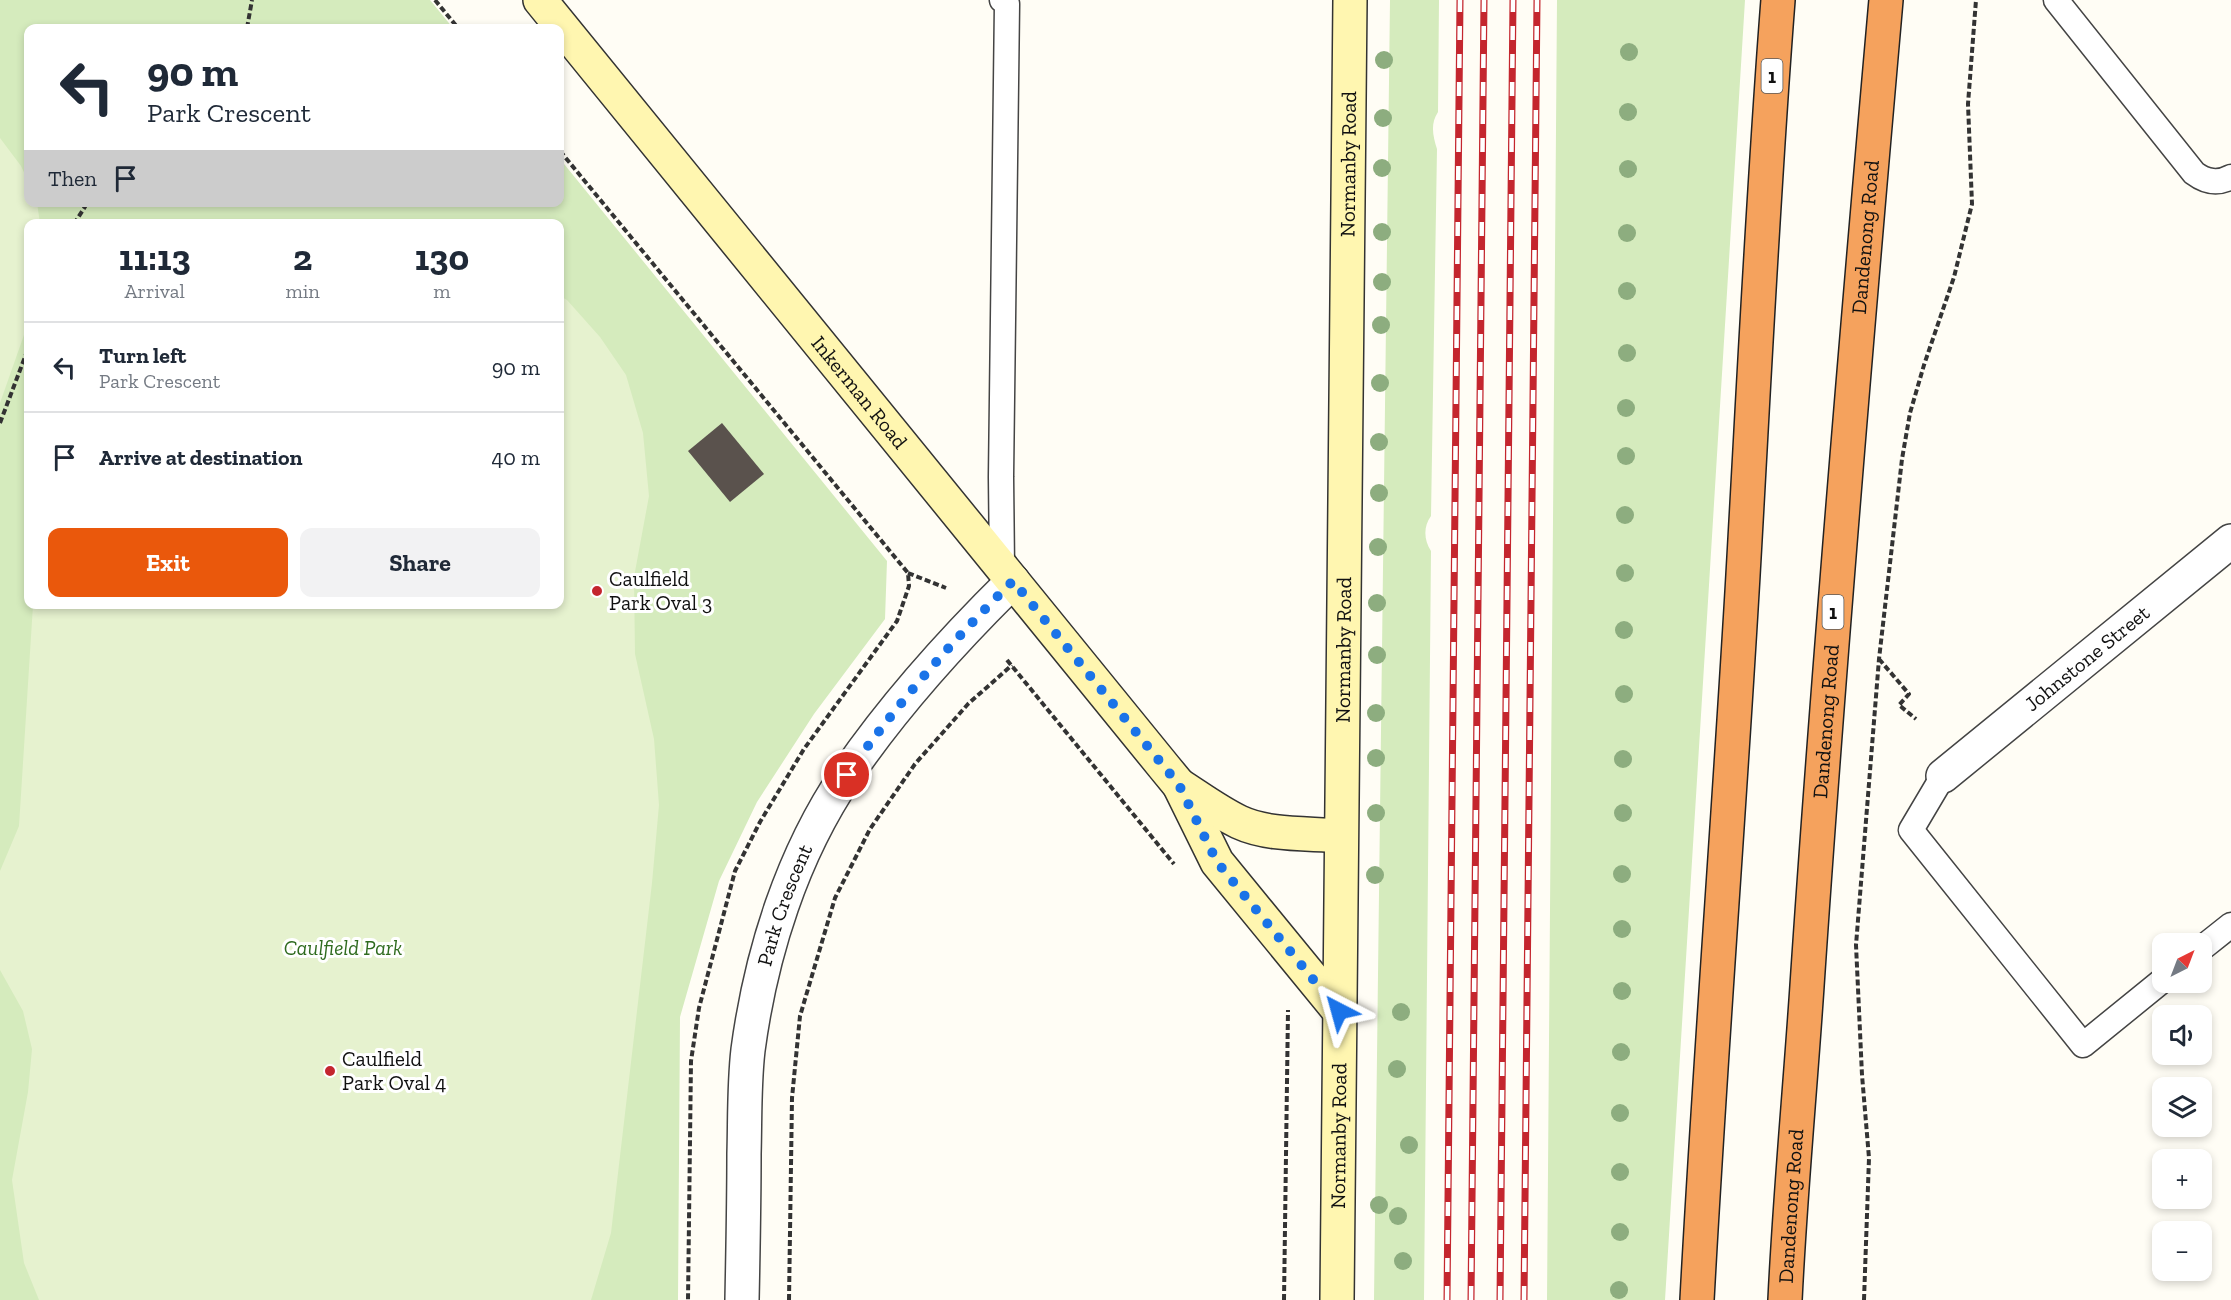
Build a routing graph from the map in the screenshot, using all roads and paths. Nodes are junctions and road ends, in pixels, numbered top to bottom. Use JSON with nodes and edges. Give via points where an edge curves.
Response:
{"nodes":[{"id":1,"x":252,"y":0,"type":"edge"},
{"id":2,"x":435,"y":0,"type":"edge"},
{"id":3,"x":540,"y":0,"type":"edge"},
{"id":4,"x":1002,"y":0,"type":"edge"},
{"id":5,"x":1350,"y":0,"type":"edge"},
{"id":6,"x":1778,"y":0,"type":"edge"},
{"id":7,"x":1886,"y":0,"type":"edge"},
{"id":8,"x":1976,"y":0,"type":"edge"},
{"id":9,"x":2056,"y":0,"type":"edge"},
{"id":10,"x":248,"y":24,"type":"edge"},
{"id":11,"x":455,"y":24,"type":"edge"},
{"id":12,"x":560,"y":24,"type":"edge"},
{"id":13,"x":564,"y":29,"type":"edge"},
{"id":14,"x":564,"y":156,"type":"edge"},
{"id":15,"x":2231,"y":177,"type":"edge"},
{"id":16,"x":24,"y":360,"type":"edge"},
{"id":17,"x":0,"y":423,"type":"edge"},
{"id":18,"x":2231,"y":541,"type":"edge"},
{"id":19,"x":908,"y":573,"type":"junction"},
{"id":20,"x":1008,"y":574,"type":"junction"},
{"id":21,"x":946,"y":588,"type":"dead end"},
{"id":22,"x":1879,"y":659,"type":"junction"},
{"id":23,"x":1007,"y":660,"type":"dead end"},
{"id":24,"x":1012,"y":665,"type":"junction"},
{"id":25,"x":1916,"y":719,"type":"dead end"},
{"id":26,"x":1942,"y":776,"type":"joint"},
{"id":27,"x":1179,"y":785,"type":"junction"},
{"id":28,"x":1341,"y":836,"type":"junction"},
{"id":29,"x":1175,"y":865,"type":"dead end"},
{"id":30,"x":2231,"y":925,"type":"edge"},
{"id":31,"x":2212,"y":940,"type":"edge"},
{"id":32,"x":2152,"y":989,"type":"edge"},
{"id":33,"x":1288,"y":1005,"type":"dead end"},
{"id":34,"x":1339,"y":1011,"type":"junction"},
{"id":35,"x":688,"y":1300,"type":"edge"},
{"id":36,"x":742,"y":1300,"type":"edge"},
{"id":37,"x":789,"y":1300,"type":"edge"},
{"id":38,"x":1284,"y":1300,"type":"edge"},
{"id":39,"x":1338,"y":1300,"type":"edge"},
{"id":40,"x":1696,"y":1300,"type":"edge"},
{"id":41,"x":1785,"y":1300,"type":"edge"},
{"id":42,"x":1864,"y":1300,"type":"edge"}],
"edges":[{"from":1,"to":10,"type":"path"},
{"from":2,"to":11,"type":"path"},
{"from":3,"to":12,"type":"street","name":"Inkerman Road"},
{"from":4,"to":20,"type":"lane","via":[[1007,4],[1001,477]]},
{"from":5,"to":28,"type":"street","name":"Normanby Road"},
{"from":6,"to":40,"type":"highway","number":"1"},
{"from":7,"to":41,"type":"highway","name":"Dandenong Road","number":"1","via":[[1826,699]]},
{"from":8,"to":22,"type":"path","via":[[1968,104],[1972,204],[1954,277],[1910,413]]},
{"from":9,"to":15,"type":"lane","via":[[2194,173],[2212,181]]},
{"from":13,"to":20,"type":"street","name":"Inkerman Road"},
{"from":14,"to":19,"type":"path"},
{"from":16,"to":17,"type":"path"},
{"from":18,"to":26,"type":"street","name":"Johnstone Street"},
{"from":19,"to":21,"type":"path"},
{"from":19,"to":35,"type":"path","via":[[909,586],[897,621],[804,749],[735,871],[699,1008],[691,1061]]},
{"from":20,"to":27,"type":"street","name":"Inkerman Road"},
{"from":20,"to":36,"type":"street","name":"Park Crescent","via":[[868,745],[832,800],[783,903],[766,956],[748,1053]]},
{"from":22,"to":25,"type":"path","via":[[1909,694],[1899,705]]},
{"from":22,"to":42,"type":"path","via":[[1856,945],[1869,1158]]},
{"from":23,"to":24,"type":"path"},
{"from":24,"to":29,"type":"path"},
{"from":24,"to":37,"type":"path","via":[[968,704],[915,764],[870,830],[835,898],[800,1016],[792,1098]]},
{"from":26,"to":32,"type":"lane","via":[[1911,830],[2083,1045]]},
{"from":27,"to":28,"type":"street","name":"Inkerman Road","via":[[1251,826]]},
{"from":27,"to":34,"type":"street","name":"Inkerman Road","via":[[1217,862]]},
{"from":28,"to":34,"type":"street","name":"Normanby Road"},
{"from":30,"to":31,"type":"lane"},
{"from":33,"to":38,"type":"path"},
{"from":34,"to":39,"type":"street","name":"Normanby Road"}]}
